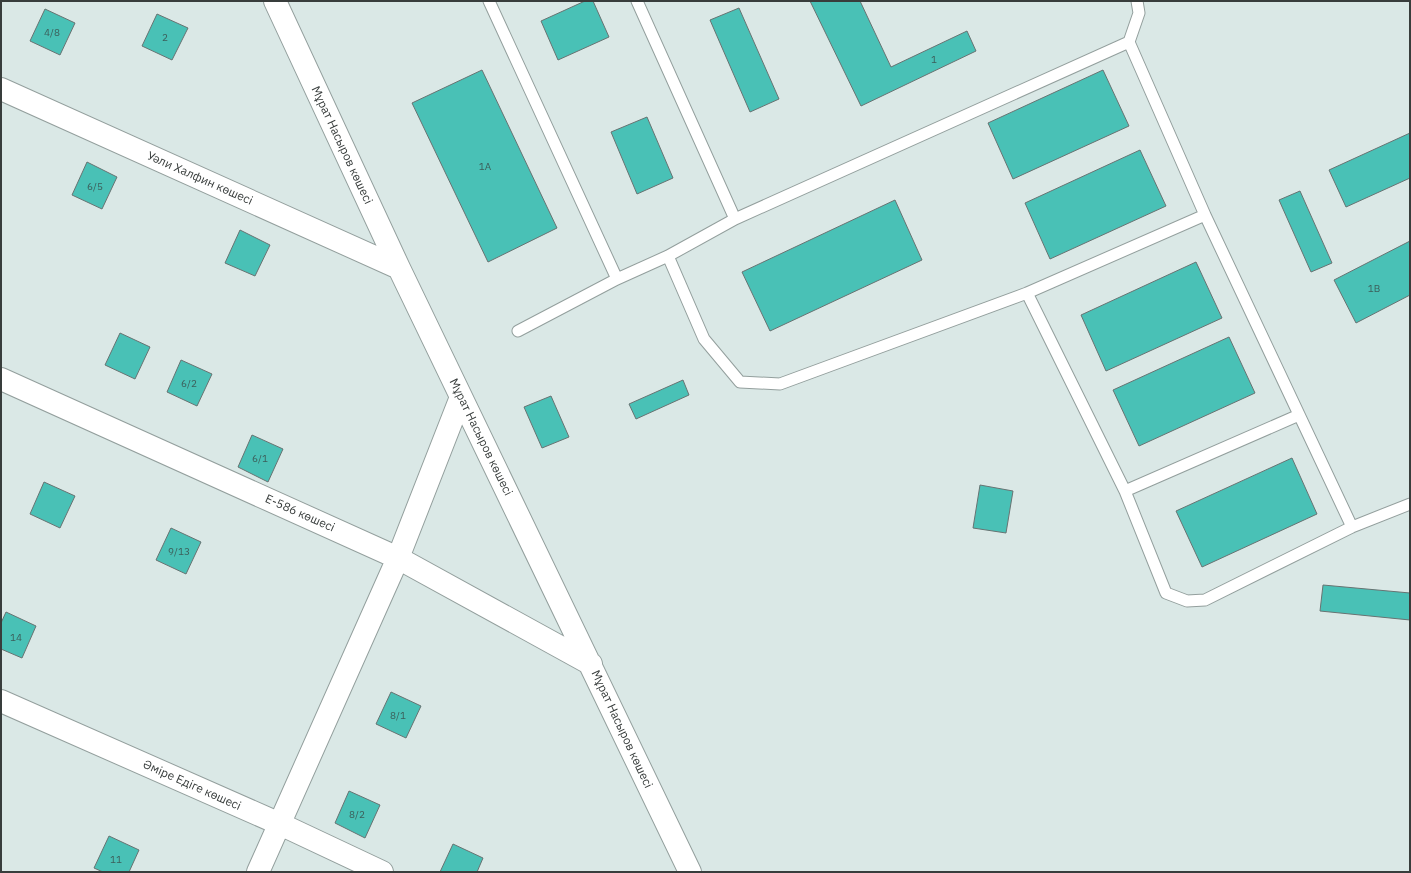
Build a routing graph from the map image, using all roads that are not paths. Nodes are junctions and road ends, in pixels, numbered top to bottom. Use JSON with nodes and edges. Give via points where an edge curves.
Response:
{"nodes":[{"id":1,"x":275,"y":1,"type":"edge"},
{"id":2,"x":489,"y":1,"type":"edge"},
{"id":3,"x":637,"y":1,"type":"edge"},
{"id":4,"x":1137,"y":1,"type":"edge"},
{"id":5,"x":1129,"y":42,"type":"junction"},
{"id":6,"x":1,"y":89,"type":"edge"},
{"id":7,"x":1205,"y":215,"type":"junction"},
{"id":8,"x":735,"y":219,"type":"junction"},
{"id":9,"x":668,"y":256,"type":"junction"},
{"id":10,"x":399,"y":268,"type":"junction"},
{"id":11,"x":617,"y":280,"type":"junction"},
{"id":12,"x":1027,"y":293,"type":"junction"},
{"id":13,"x":518,"y":331,"type":"dead end"},
{"id":14,"x":1,"y":379,"type":"edge"},
{"id":15,"x":461,"y":397,"type":"junction"},
{"id":16,"x":1299,"y":415,"type":"junction"},
{"id":17,"x":1125,"y":491,"type":"junction"},
{"id":18,"x":1410,"y":504,"type":"edge"},
{"id":19,"x":1352,"y":527,"type":"junction"},
{"id":20,"x":398,"y":558,"type":"junction"},
{"id":21,"x":591,"y":664,"type":"junction"},
{"id":22,"x":1,"y":701,"type":"edge"},
{"id":23,"x":280,"y":824,"type":"junction"},
{"id":24,"x":258,"y":872,"type":"edge"},
{"id":25,"x":382,"y":872,"type":"edge"},
{"id":26,"x":690,"y":872,"type":"edge"}],
"edges":[{"from":1,"to":10,"type":"street","name":"Мұрат Насыров көшесі"},
{"from":2,"to":11,"type":"lane"},
{"from":3,"to":8,"type":"lane"},
{"from":4,"to":5,"type":"lane","via":[[1139,13]]},
{"from":5,"to":7,"type":"lane"},
{"from":5,"to":8,"type":"lane"},
{"from":6,"to":10,"type":"street","name":"Уәли Халфин көшесі"},
{"from":7,"to":12,"type":"lane"},
{"from":7,"to":16,"type":"lane"},
{"from":8,"to":9,"type":"lane"},
{"from":9,"to":11,"type":"lane"},
{"from":9,"to":12,"type":"lane","via":[[704,339],[740,382],[780,384]]},
{"from":10,"to":15,"type":"street","name":"Мұрат Насыров көшесі"},
{"from":11,"to":13,"type":"lane"},
{"from":12,"to":17,"type":"lane"},
{"from":14,"to":20,"type":"street","name":"Е-586 көшесі"},
{"from":15,"to":20,"type":"street"},
{"from":15,"to":21,"type":"street","name":"Мұрат Насыров көшесі"},
{"from":16,"to":17,"type":"lane"},
{"from":16,"to":19,"type":"lane"},
{"from":17,"to":19,"type":"lane","via":[[1166,593],[1187,601],[1205,600]]},
{"from":18,"to":19,"type":"lane"},
{"from":20,"to":21,"type":"street","name":"Е-586 көшесі"},
{"from":20,"to":23,"type":"street"},
{"from":21,"to":26,"type":"street","name":"Мұрат Насыров көшесі"},
{"from":22,"to":23,"type":"street","name":"Әміре Едіге көшесі"},
{"from":23,"to":24,"type":"street"},
{"from":23,"to":25,"type":"street","name":"Әміре Едіге көшесі"}]}
